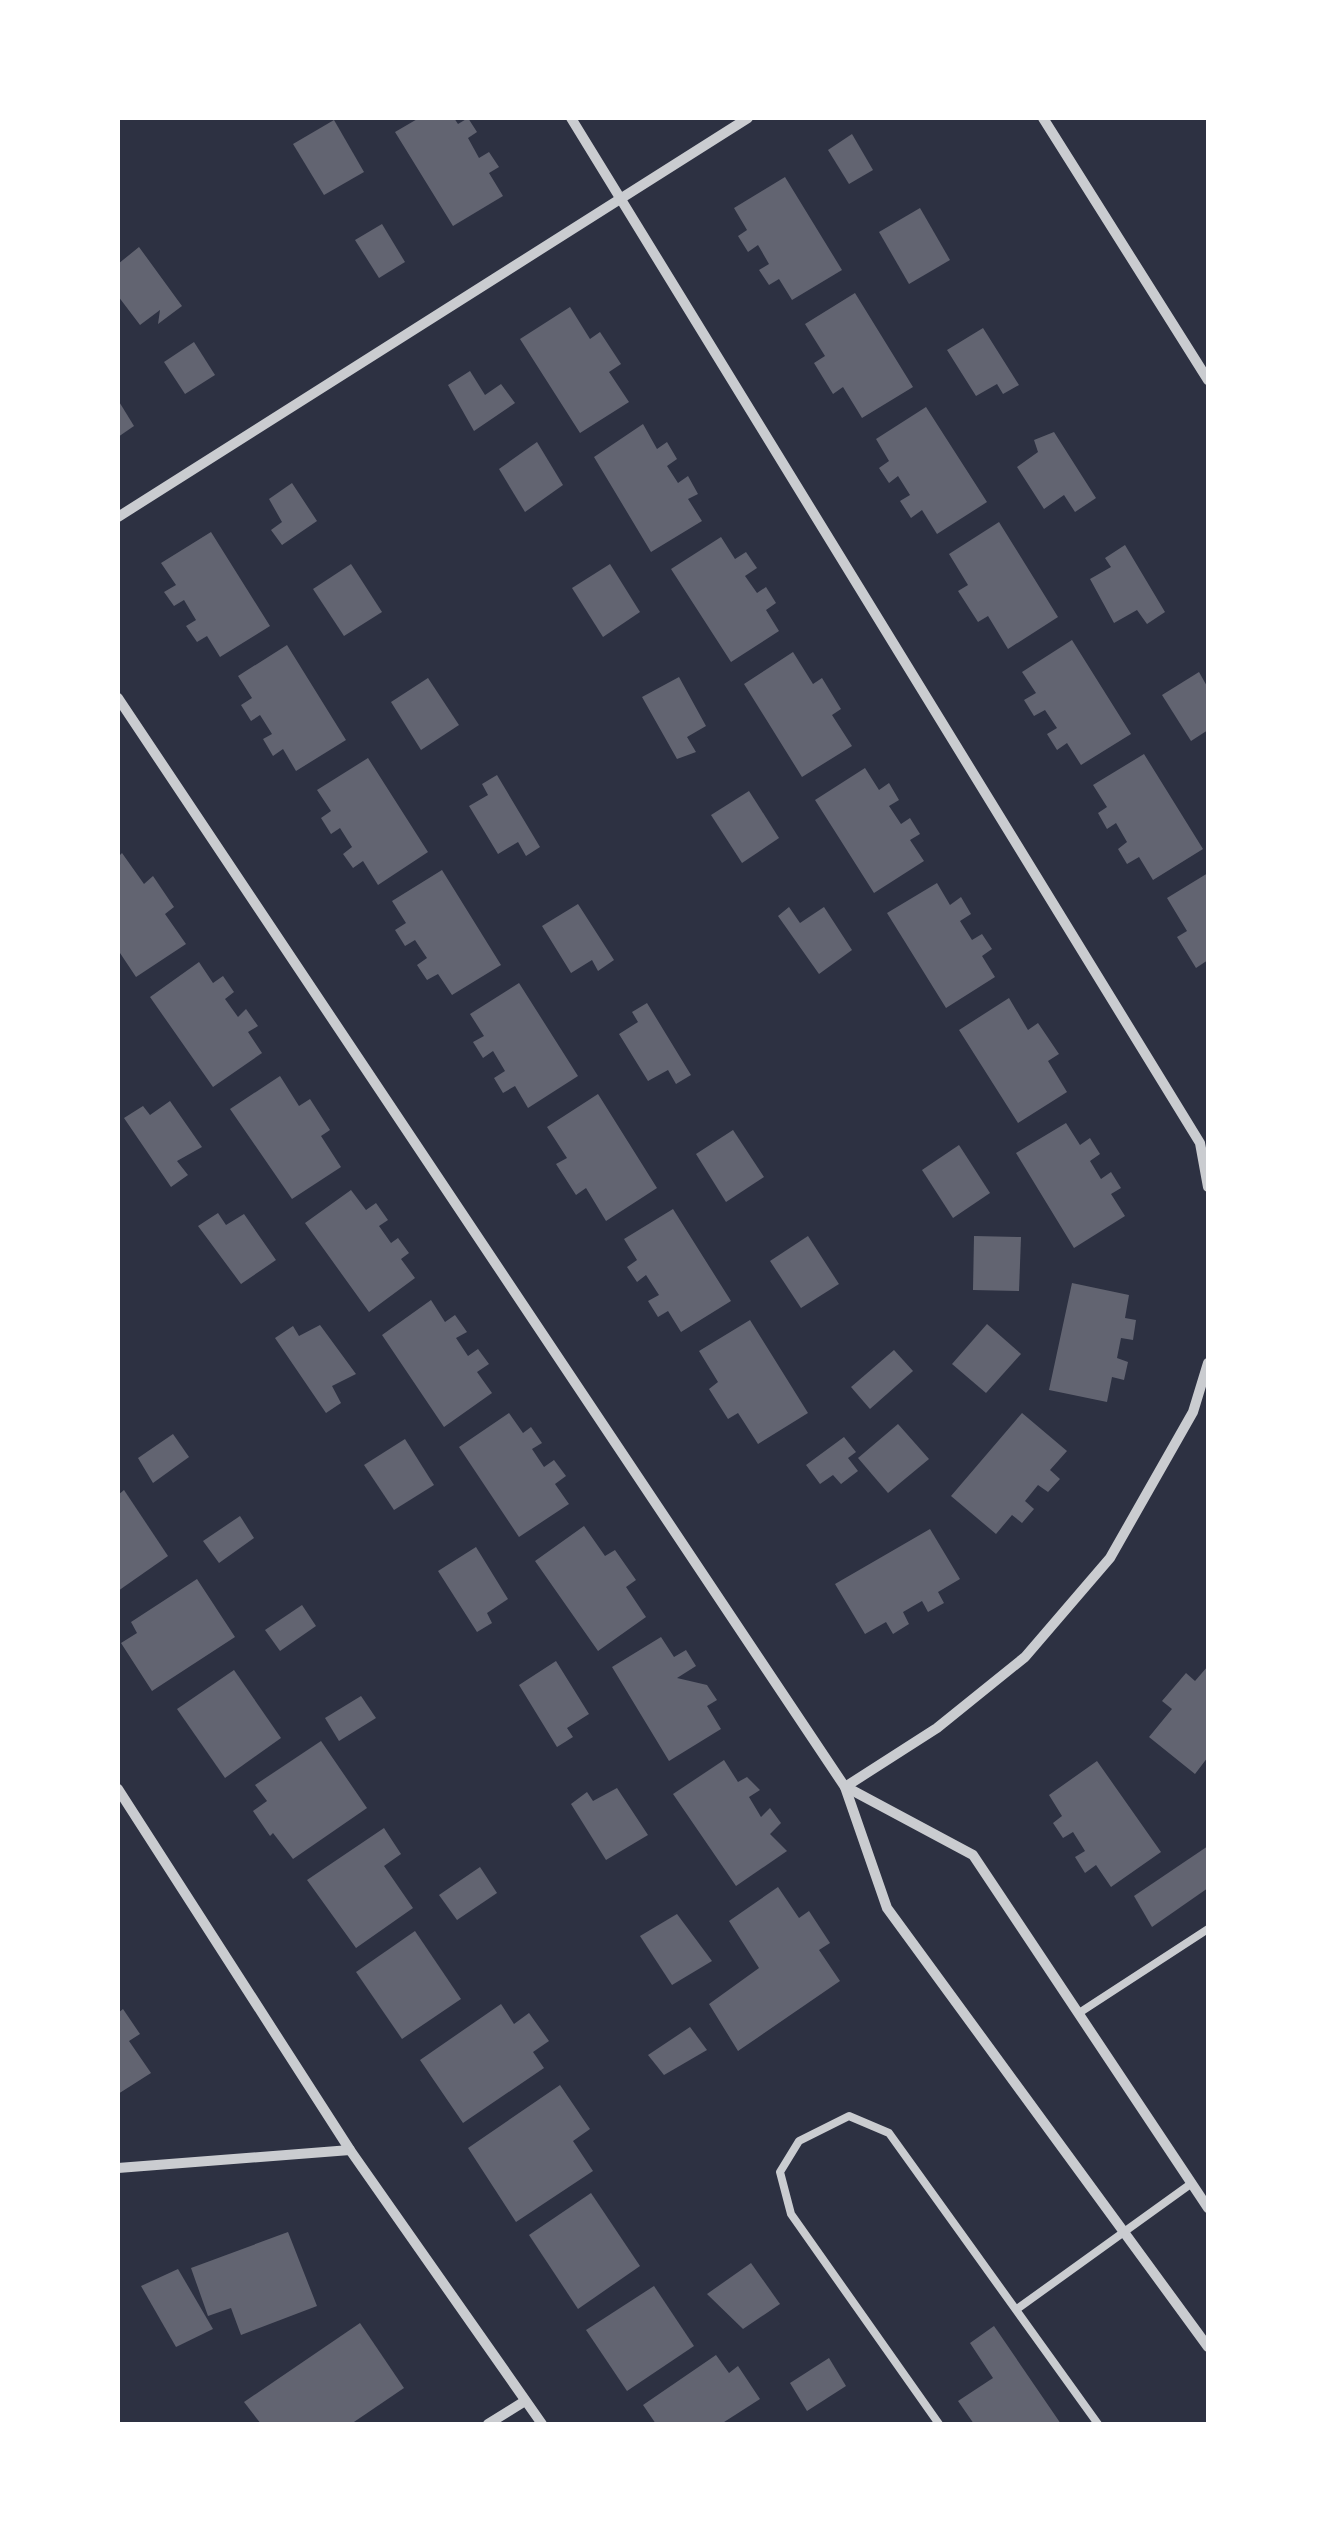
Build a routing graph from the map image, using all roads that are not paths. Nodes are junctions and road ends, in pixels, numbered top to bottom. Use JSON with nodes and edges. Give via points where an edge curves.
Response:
{"nodes":[{"id":1,"x":571,"y":118,"type":"edge"},
{"id":2,"x":748,"y":118,"type":"edge"},
{"id":3,"x":1043,"y":118,"type":"edge"},
{"id":4,"x":620,"y":196,"type":"junction"},
{"id":5,"x":1208,"y":380,"type":"edge"},
{"id":6,"x":118,"y":517,"type":"edge"},
{"id":7,"x":118,"y":698,"type":"edge"},
{"id":8,"x":1208,"y":1187,"type":"edge"},
{"id":9,"x":1208,"y":1363,"type":"edge"},
{"id":10,"x":846,"y":1787,"type":"junction"},
{"id":11,"x":118,"y":1789,"type":"edge"},
{"id":12,"x":1208,"y":1929,"type":"edge"},
{"id":13,"x":1079,"y":2013,"type":"junction"},
{"id":14,"x":350,"y":2150,"type":"junction"},
{"id":15,"x":118,"y":2168,"type":"edge"},
{"id":16,"x":1192,"y":2183,"type":"junction"},
{"id":17,"x":1208,"y":2208,"type":"edge"},
{"id":18,"x":1124,"y":2230,"type":"junction"},
{"id":19,"x":1017,"y":2308,"type":"junction"},
{"id":20,"x":1208,"y":2346,"type":"edge"},
{"id":21,"x":525,"y":2400,"type":"junction"},
{"id":22,"x":488,"y":2424,"type":"edge"},
{"id":23,"x":542,"y":2424,"type":"edge"},
{"id":24,"x":939,"y":2424,"type":"edge"},
{"id":25,"x":1098,"y":2424,"type":"edge"}],
"edges":[{"from":1,"to":4,"type":"street"},
{"from":2,"to":4,"type":"street"},
{"from":3,"to":5,"type":"street"},
{"from":4,"to":6,"type":"street"},
{"from":4,"to":8,"type":"street","via":[[1200,1143]]},
{"from":7,"to":10,"type":"street"},
{"from":9,"to":10,"type":"street","via":[[1193,1412],[1110,1558],[1025,1656],[937,1728]]},
{"from":10,"to":13,"type":"street","via":[[973,1855]]},
{"from":10,"to":18,"type":"street","via":[[886,1908]]},
{"from":11,"to":14,"type":"street"},
{"from":12,"to":13,"type":"lane"},
{"from":13,"to":16,"type":"street"},
{"from":14,"to":15,"type":"street"},
{"from":14,"to":21,"type":"street"},
{"from":16,"to":17,"type":"street"},
{"from":16,"to":18,"type":"lane"},
{"from":18,"to":19,"type":"lane"},
{"from":18,"to":20,"type":"street"},
{"from":19,"to":24,"type":"lane","via":[[889,2133],[849,2116],[799,2141],[780,2172],[790,2214]]},
{"from":19,"to":25,"type":"lane"},
{"from":21,"to":22,"type":"street"},
{"from":21,"to":23,"type":"street"}]}
